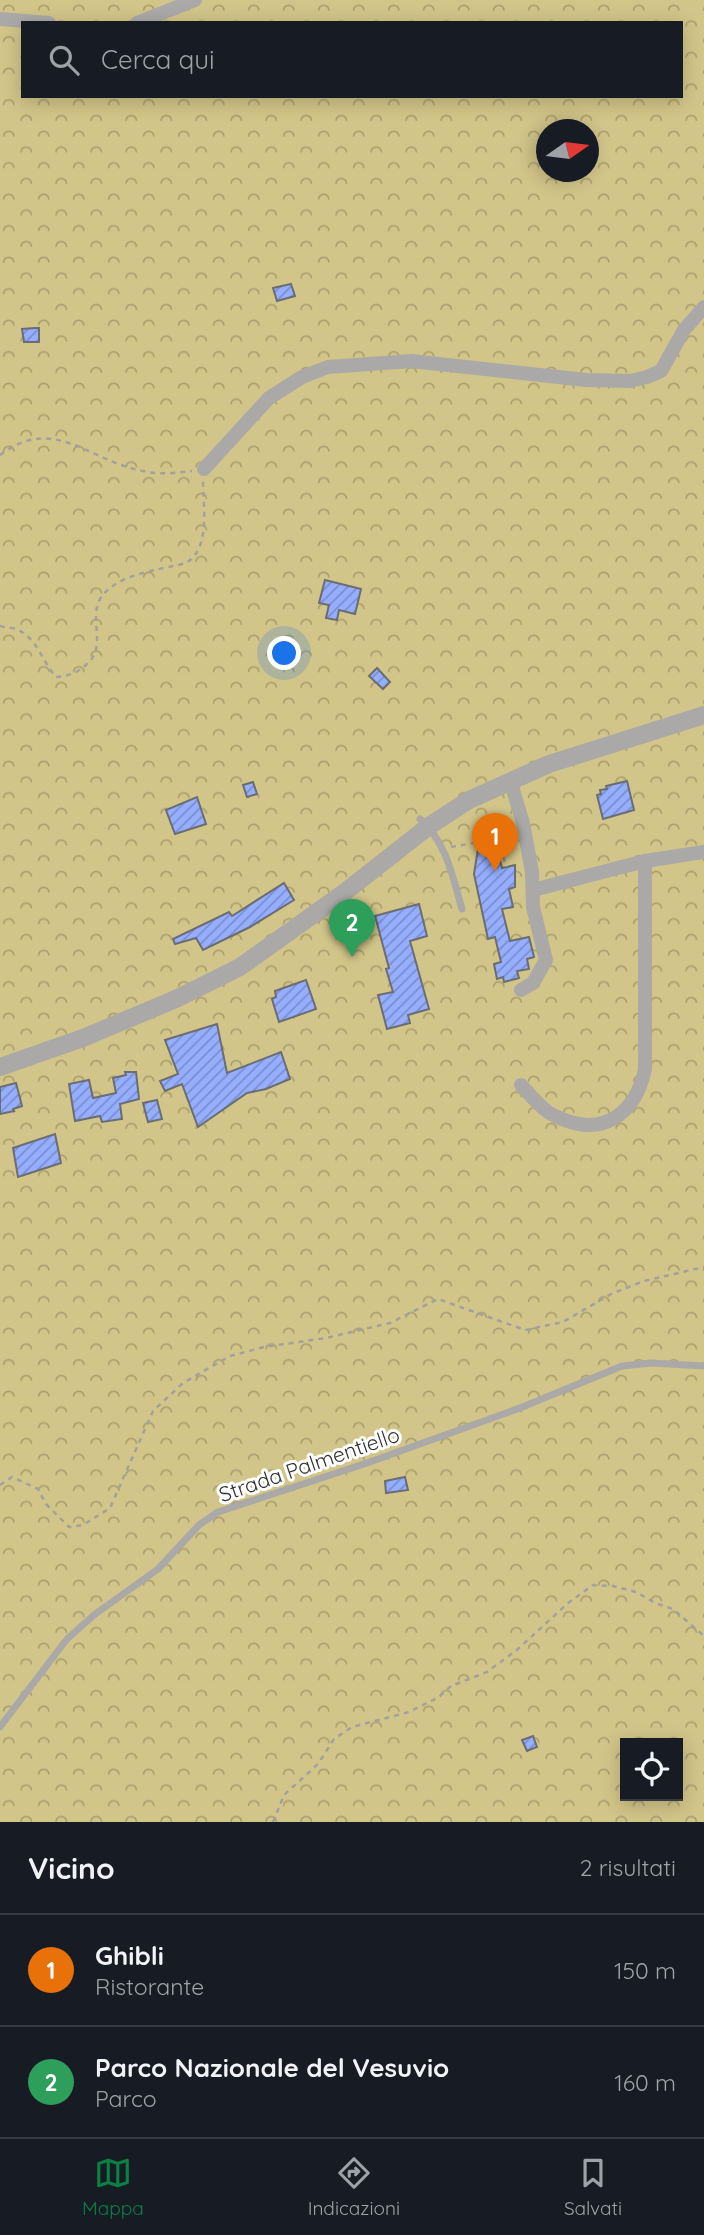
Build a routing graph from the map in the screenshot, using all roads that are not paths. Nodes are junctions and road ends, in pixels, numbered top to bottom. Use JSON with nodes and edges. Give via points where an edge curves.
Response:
{"nodes":[{"id":1,"x":195,"y":0,"type":"edge"},
{"id":2,"x":0,"y":19,"type":"edge"},
{"id":3,"x":25,"y":21,"type":"edge"},
{"id":4,"x":143,"y":21,"type":"edge"},
{"id":5,"x":704,"y":307,"type":"edge"},
{"id":6,"x":204,"y":469,"type":"road end"},
{"id":7,"x":704,"y":715,"type":"edge"},
{"id":8,"x":510,"y":780,"type":"junction"},
{"id":9,"x":425,"y":823,"type":"junction"},
{"id":10,"x":704,"y":852,"type":"edge"},
{"id":11,"x":645,"y":861,"type":"junction"},
{"id":12,"x":533,"y":891,"type":"junction"},
{"id":13,"x":462,"y":909,"type":"dead end"},
{"id":14,"x":521,"y":990,"type":"dead end"},
{"id":15,"x":0,"y":1067,"type":"edge"},
{"id":16,"x":521,"y":1085,"type":"dead end"},
{"id":17,"x":704,"y":1366,"type":"edge"},
{"id":18,"x":0,"y":1727,"type":"edge"}],
"edges":[{"from":1,"to":4,"type":"street"},
{"from":2,"to":3,"type":"street"},
{"from":5,"to":6,"type":"street","via":[[684,330],[661,371],[630,380],[586,380],[411,361],[328,367],[269,398]]},
{"from":7,"to":8,"type":"street"},
{"from":8,"to":9,"type":"street"},
{"from":8,"to":12,"type":"street","via":[[523,823]]},
{"from":9,"to":13,"type":"lane","via":[[442,849]]},
{"from":9,"to":15,"type":"street","via":[[335,899],[240,967],[83,1038]]},
{"from":10,"to":11,"type":"street"},
{"from":11,"to":12,"type":"street"},
{"from":11,"to":16,"type":"street","via":[[642,1084],[621,1115],[591,1126],[548,1113]]},
{"from":12,"to":14,"type":"street","via":[[546,960],[533,983]]},
{"from":17,"to":18,"type":"lane","name":"Strada Palmentiello","via":[[622,1366],[367,1464],[218,1512],[199,1525],[152,1574],[67,1639]]}]}
